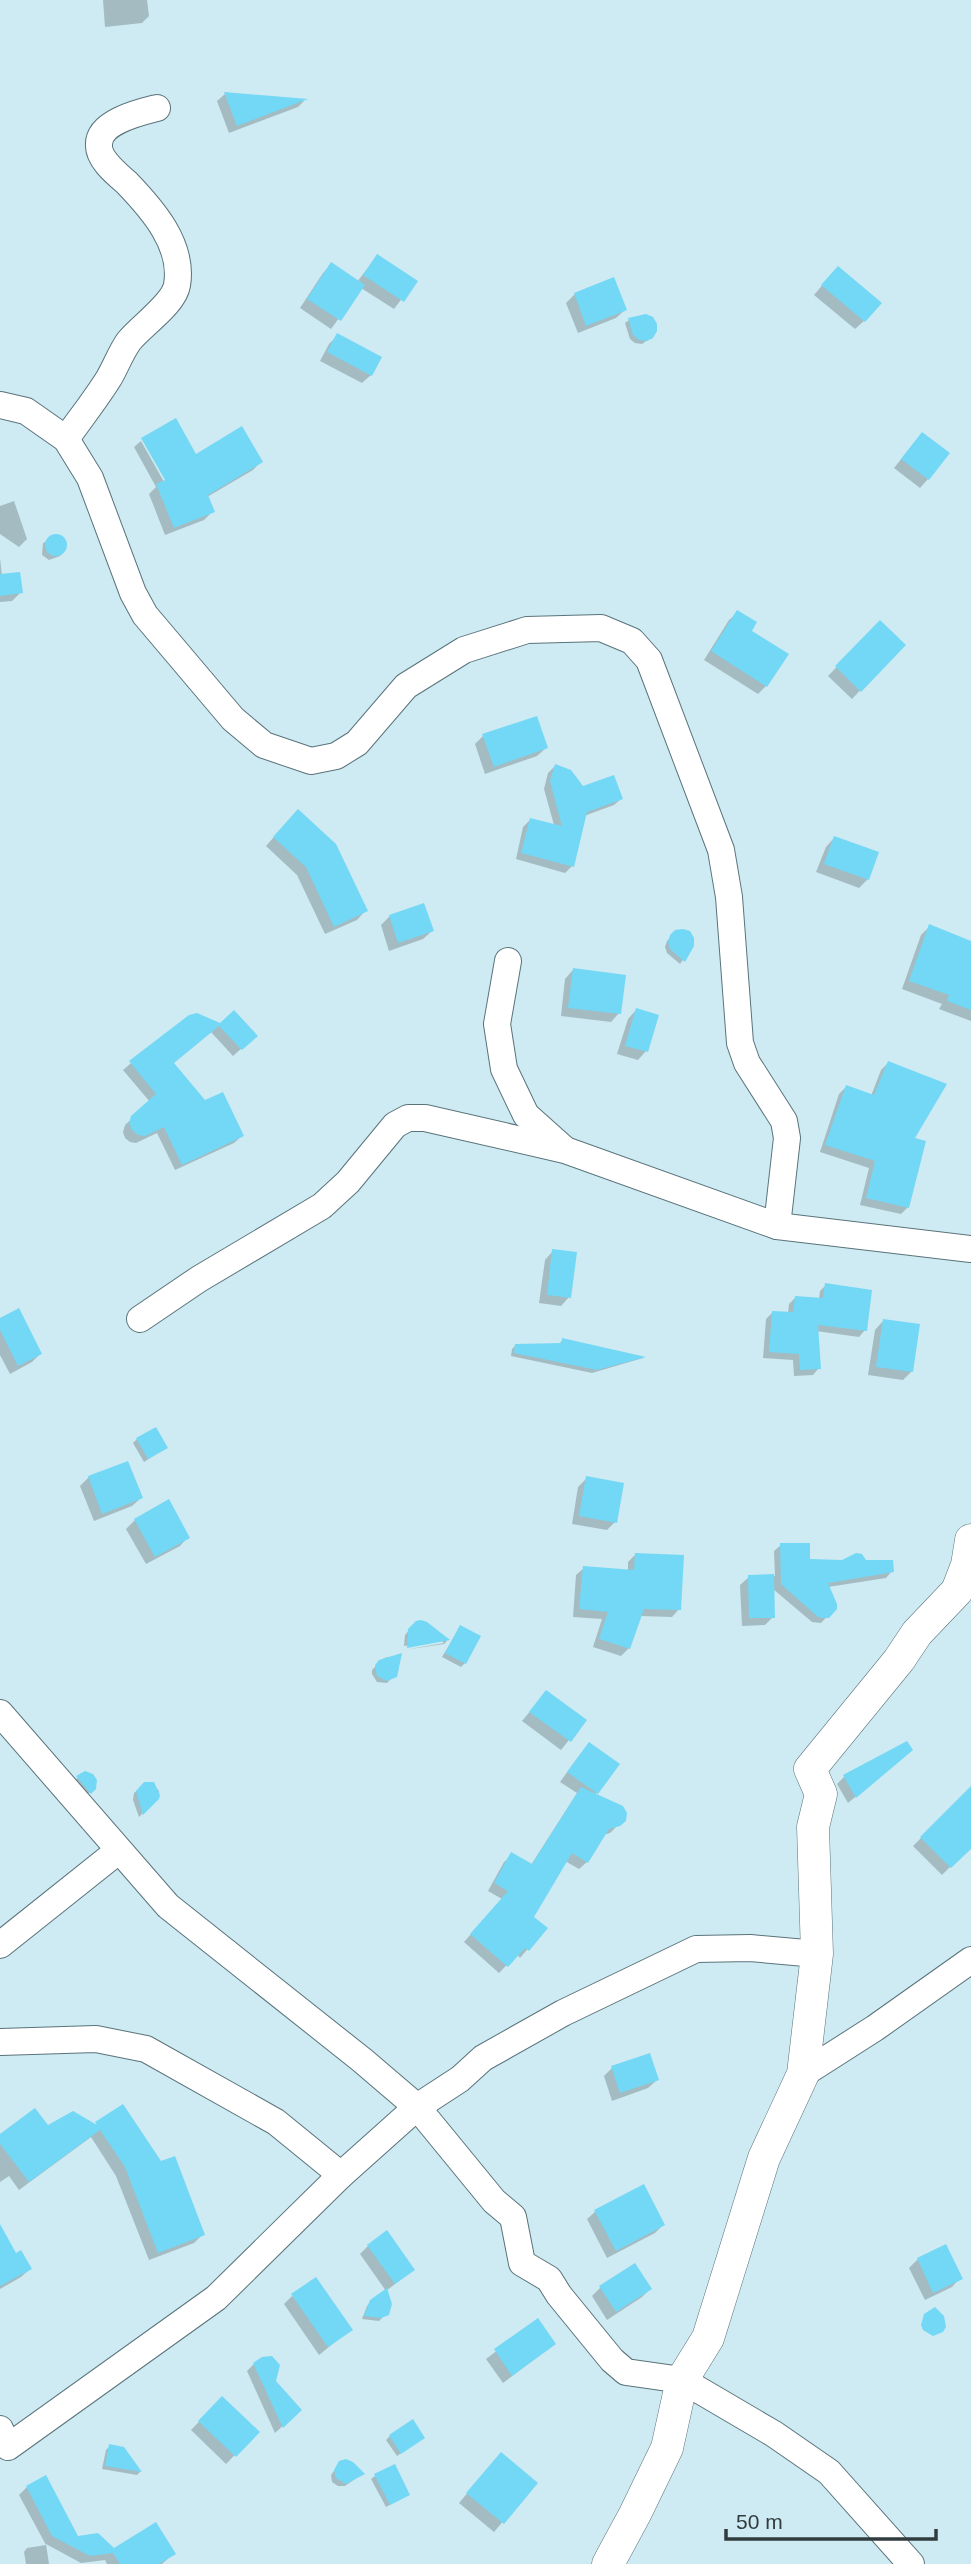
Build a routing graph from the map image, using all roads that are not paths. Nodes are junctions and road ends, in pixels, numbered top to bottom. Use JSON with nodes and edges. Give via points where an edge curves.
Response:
{"nodes":[{"id":1,"x":158,"y":107,"type":"dead end"},
{"id":2,"x":0,"y":405,"type":"edge"},
{"id":3,"x":66,"y":439,"type":"junction"},
{"id":4,"x":508,"y":961,"type":"dead end"},
{"id":5,"x":565,"y":1150,"type":"junction"},
{"id":6,"x":777,"y":1226,"type":"junction"},
{"id":7,"x":971,"y":1249,"type":"edge"},
{"id":8,"x":140,"y":1319,"type":"dead end"},
{"id":9,"x":971,"y":1540,"type":"edge"},
{"id":10,"x":0,"y":1713,"type":"edge"},
{"id":11,"x":118,"y":1851,"type":"junction"},
{"id":12,"x":0,"y":1945,"type":"edge"},
{"id":13,"x":817,"y":1954,"type":"junction"},
{"id":14,"x":971,"y":1960,"type":"edge"},
{"id":15,"x":0,"y":2042,"type":"edge"},
{"id":16,"x":803,"y":2074,"type":"junction"},
{"id":17,"x":417,"y":2107,"type":"junction"},
{"id":18,"x":341,"y":2175,"type":"junction"},
{"id":19,"x":682,"y":2380,"type":"junction"},
{"id":20,"x":0,"y":2429,"type":"edge"},
{"id":21,"x":608,"y":2564,"type":"edge"},
{"id":22,"x":911,"y":2564,"type":"edge"}],
"edges":[{"from":1,"to":3,"type":"street","via":[[114,123],[101,135],[99,146],[104,159],[138,195],[171,242],[177,285],[170,300],[128,342],[109,379]]},
{"from":2,"to":3,"type":"street","via":[[26,411]]},
{"from":3,"to":6,"type":"street","via":[[90,478],[145,615],[233,719],[264,745],[310,761],[336,756],[357,743],[406,686],[464,650],[527,630],[601,628],[632,642],[649,660],[722,850],[740,1043],[747,1063],[784,1121],[787,1138]]},
{"from":4,"to":5,"type":"street","via":[[497,1024],[504,1069],[526,1115]]},
{"from":5,"to":6,"type":"street"},
{"from":5,"to":8,"type":"street","via":[[408,1118],[395,1125],[323,1206]]},
{"from":6,"to":7,"type":"street"},
{"from":9,"to":13,"type":"street","via":[[957,1591],[917,1633],[810,1769],[821,1794],[813,1827]]},
{"from":10,"to":11,"type":"street"},
{"from":11,"to":12,"type":"street"},
{"from":11,"to":17,"type":"street","via":[[168,1906]]},
{"from":13,"to":16,"type":"street"},
{"from":13,"to":17,"type":"street","via":[[696,1949],[494,2051]]},
{"from":14,"to":16,"type":"street"},
{"from":15,"to":18,"type":"street","via":[[96,2039],[146,2049],[276,2122]]},
{"from":16,"to":19,"type":"street","via":[[764,2158],[708,2338]]},
{"from":17,"to":18,"type":"street"},
{"from":17,"to":19,"type":"street","via":[[494,2201],[513,2217],[522,2263],[549,2279],[612,2360],[626,2372]]},
{"from":18,"to":20,"type":"street","via":[[216,2298],[8,2447]]},
{"from":19,"to":21,"type":"street","via":[[667,2448]]},
{"from":19,"to":22,"type":"street","via":[[775,2434],[829,2472]]}]}
